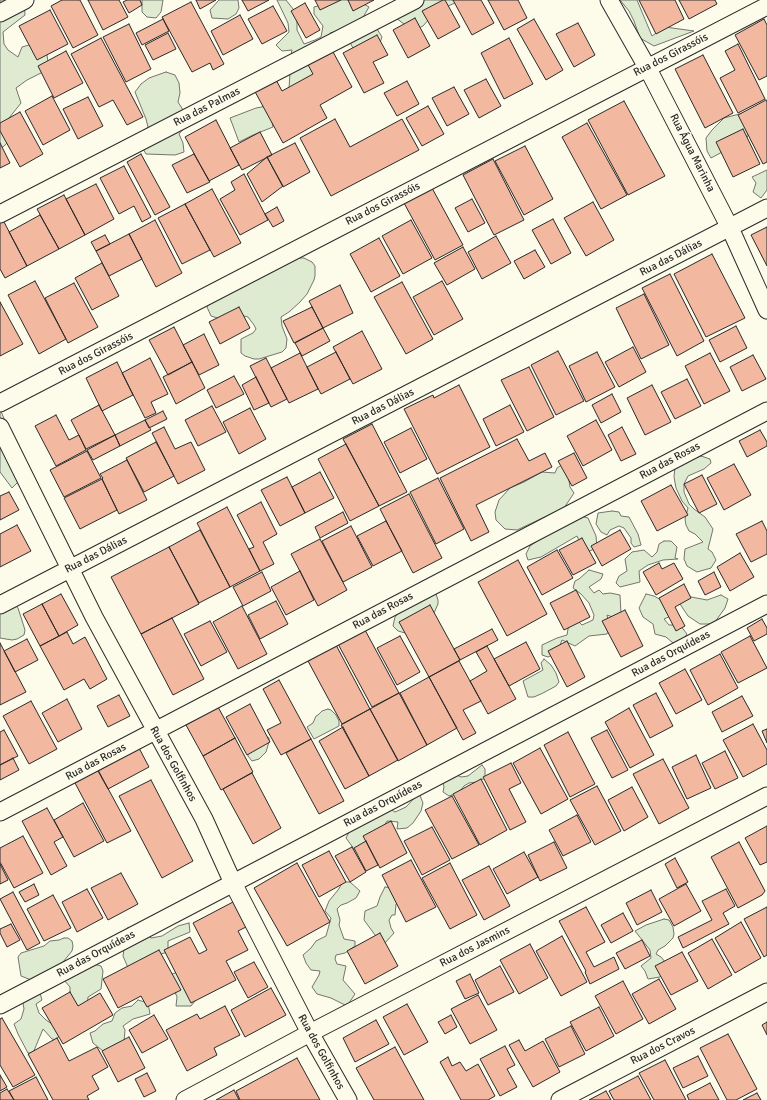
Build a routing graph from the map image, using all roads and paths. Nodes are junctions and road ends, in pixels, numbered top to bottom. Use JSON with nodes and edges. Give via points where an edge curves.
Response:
{"nodes":[{"id":1,"x":25,"y":0,"type":"edge"},
{"id":2,"x":415,"y":0,"type":"edge"},
{"id":3,"x":609,"y":0,"type":"edge"},
{"id":4,"x":767,"y":6,"type":"edge"},
{"id":5,"x":0,"y":13,"type":"edge"},
{"id":6,"x":647,"y":67,"type":"junction"},
{"id":7,"x":767,"y":208,"type":"edge"},
{"id":8,"x":0,"y":214,"type":"edge"},
{"id":9,"x":730,"y":228,"type":"junction"},
{"id":10,"x":767,"y":310,"type":"edge"},
{"id":11,"x":0,"y":403,"type":"edge"},
{"id":12,"x":767,"y":411,"type":"edge"},
{"id":13,"x":0,"y":426,"type":"edge"},
{"id":14,"x":70,"y":568,"type":"junction"},
{"id":15,"x":767,"y":604,"type":"edge"},
{"id":16,"x":0,"y":605,"type":"edge"},
{"id":17,"x":156,"y":731,"type":"junction"},
{"id":18,"x":767,"y":796,"type":"edge"},
{"id":19,"x":0,"y":812,"type":"edge"},
{"id":20,"x":233,"y":883,"type":"junction"},
{"id":21,"x":767,"y":992,"type":"edge"},
{"id":22,"x":0,"y":1005,"type":"edge"},
{"id":23,"x":310,"y":1033,"type":"junction"},
{"id":24,"x":184,"y":1100,"type":"edge"},
{"id":25,"x":348,"y":1100,"type":"edge"},
{"id":26,"x":560,"y":1100,"type":"edge"}],
"edges":[{"from":1,"to":5,"type":"street"},
{"from":2,"to":8,"type":"street","name":"Rua das Palmas"},
{"from":3,"to":6,"type":"street","name":"Rua Água Marinha"},
{"from":4,"to":6,"type":"street","name":"Rua dos Girassóis"},
{"from":6,"to":9,"type":"street","name":"Rua Água Marinha"},
{"from":6,"to":11,"type":"street","name":"Rua dos Girassóis"},
{"from":7,"to":9,"type":"street","name":"Rua das Dálias"},
{"from":9,"to":10,"type":"street","name":"Rua Água Marinha"},
{"from":9,"to":14,"type":"street","name":"Rua das Dálias"},
{"from":12,"to":17,"type":"street","name":"Rua das Rosas"},
{"from":13,"to":14,"type":"street","name":"Rua dos Golfinhos"},
{"from":14,"to":16,"type":"street","name":"Rua das Dálias"},
{"from":14,"to":17,"type":"street","name":"Rua dos Golfinhos"},
{"from":15,"to":20,"type":"street","name":"Rua das Orquídeas"},
{"from":17,"to":19,"type":"street","name":"Rua das Rosas"},
{"from":17,"to":20,"type":"street","name":"Rua dos Golfinhos","via":[[204,819]]},
{"from":18,"to":23,"type":"street","name":"Rua dos Jasmins"},
{"from":20,"to":22,"type":"street","name":"Rua das Orquídeas"},
{"from":20,"to":23,"type":"street","name":"Rua dos Golfinhos"},
{"from":21,"to":26,"type":"street","name":"Rua dos Cravos"},
{"from":23,"to":24,"type":"street","name":"Rua dos Jasmins"},
{"from":23,"to":25,"type":"street","name":"Rua dos Golfinhos"}]}
